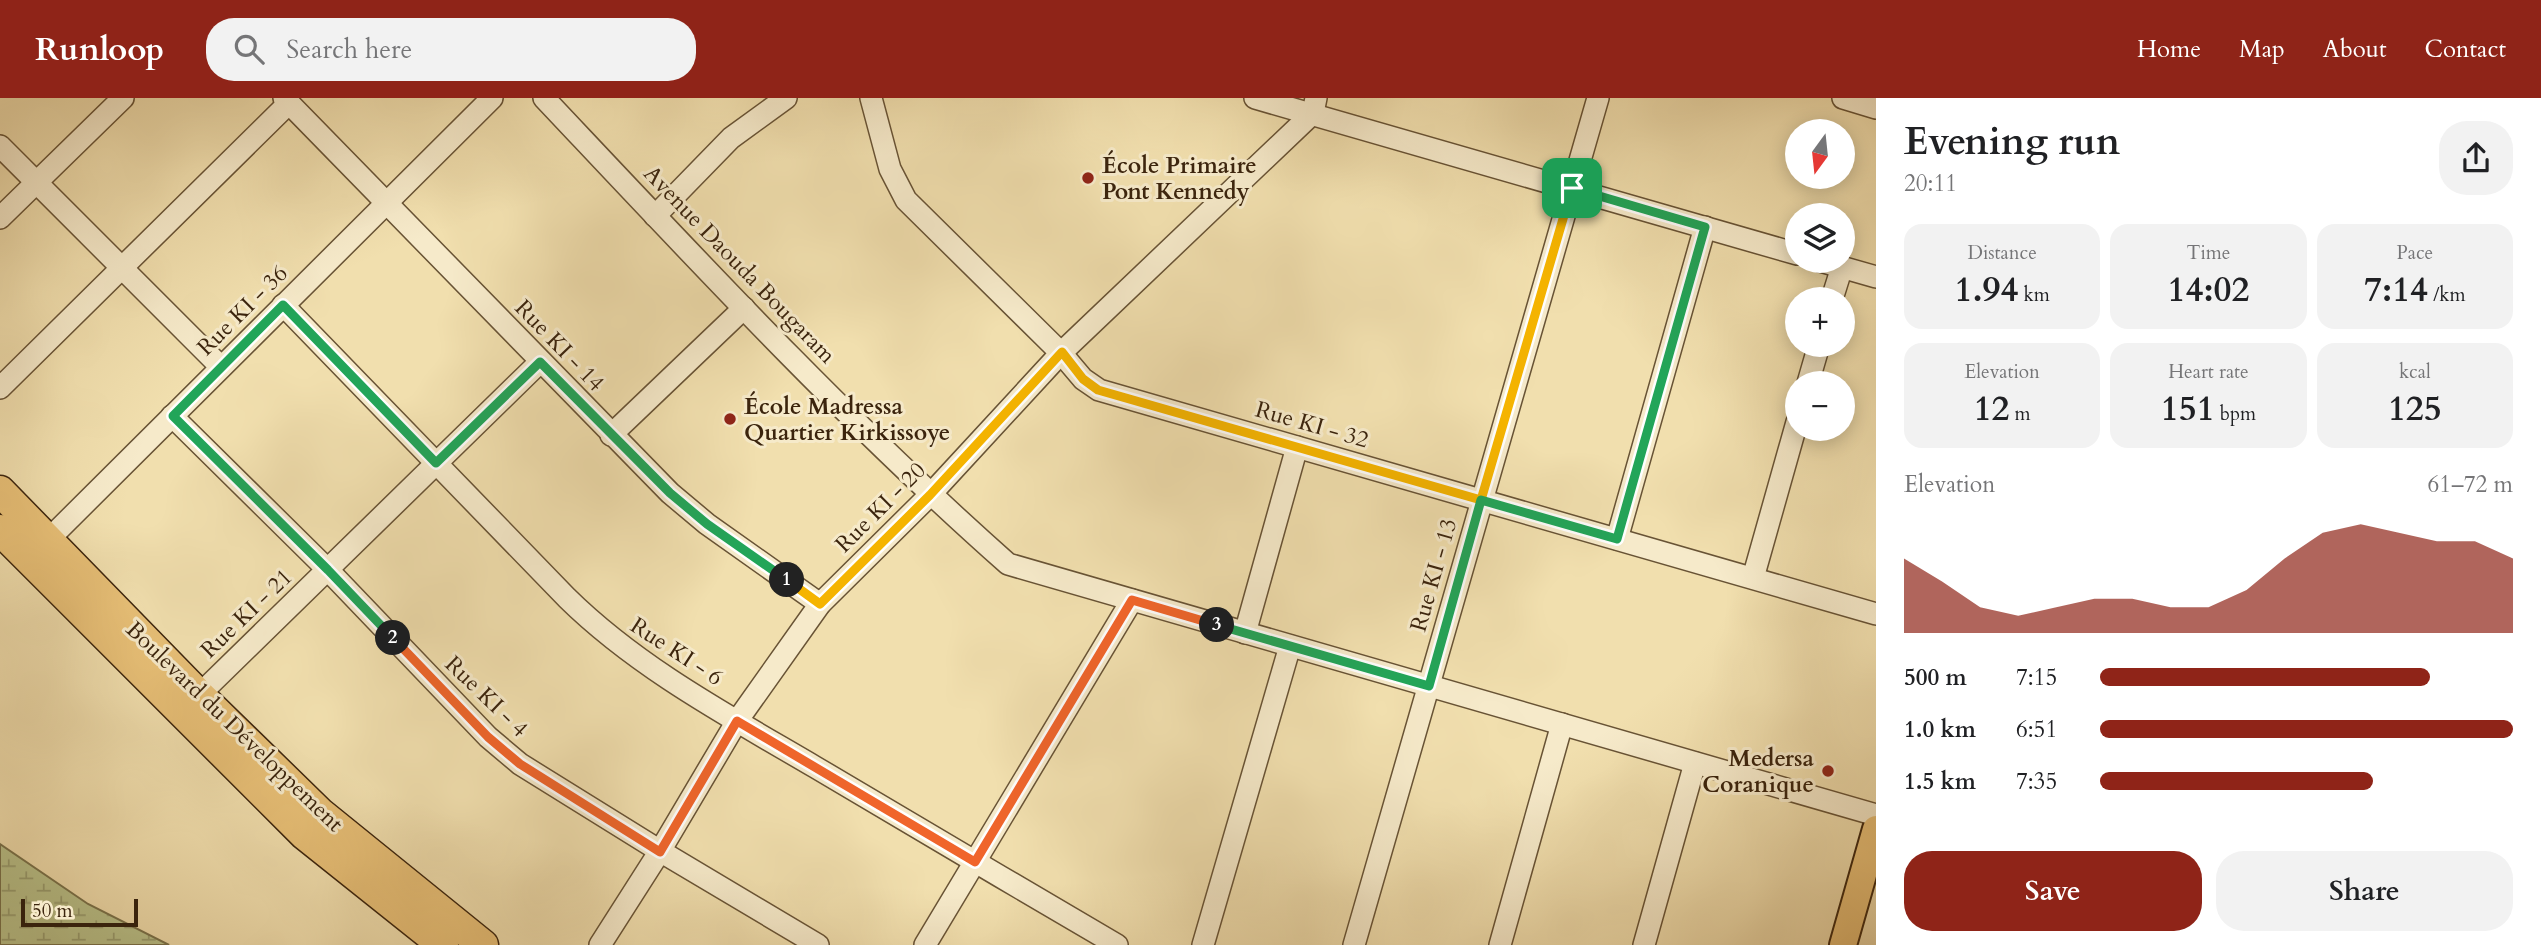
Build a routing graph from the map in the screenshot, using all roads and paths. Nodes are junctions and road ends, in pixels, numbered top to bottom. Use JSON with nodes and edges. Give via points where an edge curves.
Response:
{"nodes":[{"id":1,"x":123,"y":98,"type":"edge"},
{"id":2,"x":492,"y":98,"type":"edge"},
{"id":3,"x":544,"y":98,"type":"edge"},
{"id":4,"x":786,"y":98,"type":"edge"},
{"id":5,"x":871,"y":98,"type":"edge"},
{"id":6,"x":1255,"y":98,"type":"edge"},
{"id":7,"x":1598,"y":98,"type":"edge"},
{"id":8,"x":1843,"y":98,"type":"edge"},
{"id":9,"x":286,"y":101,"type":"edge"},
{"id":10,"x":1314,"y":106,"type":"edge"},
{"id":11,"x":1876,"y":108,"type":"edge"},
{"id":12,"x":0,"y":146,"type":"edge"},
{"id":13,"x":36,"y":183,"type":"junction"},
{"id":14,"x":1572,"y":188,"type":"junction"},
{"id":15,"x":386,"y":203,"type":"junction"},
{"id":16,"x":655,"y":216,"type":"junction"},
{"id":17,"x":0,"y":219,"type":"edge"},
{"id":18,"x":1705,"y":227,"type":"junction"},
{"id":19,"x":1785,"y":250,"type":"edge"},
{"id":20,"x":121,"y":268,"type":"junction"},
{"id":21,"x":1855,"y":271,"type":"edge"},
{"id":22,"x":1876,"y":277,"type":"edge"},
{"id":23,"x":283,"y":305,"type":"junction"},
{"id":24,"x":744,"y":308,"type":"junction"},
{"id":25,"x":1062,"y":352,"type":"junction"},
{"id":26,"x":540,"y":362,"type":"junction"},
{"id":27,"x":221,"y":367,"type":"junction"},
{"id":28,"x":0,"y":388,"type":"edge"},
{"id":29,"x":173,"y":416,"type":"junction"},
{"id":30,"x":611,"y":435,"type":"junction"},
{"id":31,"x":1792,"y":441,"type":"edge"},
{"id":32,"x":1297,"y":447,"type":"junction"},
{"id":33,"x":436,"y":463,"type":"junction"},
{"id":34,"x":0,"y":491,"type":"edge"},
{"id":35,"x":930,"y":495,"type":"junction"},
{"id":36,"x":1481,"y":500,"type":"junction"},
{"id":37,"x":0,"y":530,"type":"edge"},
{"id":38,"x":1617,"y":539,"type":"junction"},
{"id":39,"x":38,"y":549,"type":"junction"},
{"id":40,"x":328,"y":570,"type":"junction"},
{"id":41,"x":1753,"y":578,"type":"junction"},
{"id":42,"x":1132,"y":600,"type":"junction"},
{"id":43,"x":820,"y":604,"type":"junction"},
{"id":44,"x":1876,"y":614,"type":"edge"},
{"id":45,"x":1245,"y":633,"type":"junction"},
{"id":46,"x":1290,"y":646,"type":"junction"},
{"id":47,"x":1429,"y":686,"type":"junction"},
{"id":48,"x":199,"y":695,"type":"junction"},
{"id":49,"x":737,"y":721,"type":"junction"},
{"id":50,"x":1562,"y":724,"type":"junction"},
{"id":51,"x":1695,"y":763,"type":"junction"},
{"id":52,"x":1876,"y":815,"type":"edge"},
{"id":53,"x":1876,"y":829,"type":"edge"},
{"id":54,"x":660,"y":852,"type":"junction"},
{"id":55,"x":975,"y":862,"type":"junction"},
{"id":56,"x":445,"y":936,"type":"edge"},
{"id":57,"x":483,"y":945,"type":"edge"},
{"id":58,"x":600,"y":945,"type":"edge"},
{"id":59,"x":818,"y":945,"type":"edge"},
{"id":60,"x":925,"y":945,"type":"edge"},
{"id":61,"x":1117,"y":945,"type":"edge"},
{"id":62,"x":1203,"y":945,"type":"edge"},
{"id":63,"x":1354,"y":945,"type":"edge"},
{"id":64,"x":1500,"y":945,"type":"edge"},
{"id":65,"x":1644,"y":945,"type":"edge"},
{"id":66,"x":1843,"y":945,"type":"edge"}],
"edges":[{"from":1,"to":13,"type":"street"},
{"from":2,"to":15,"type":"street","name":"Rue KI - 36"},
{"from":3,"to":16,"type":"street","name":"Avenue Daouda Bougaram"},
{"from":4,"to":16,"type":"street","via":[[731,138]]},
{"from":5,"to":25,"type":"street","name":"Rue KI - 32","via":[[890,169],[906,200]]},
{"from":6,"to":10,"type":"street"},
{"from":7,"to":14,"type":"street","name":"Rue KI - 13"},
{"from":8,"to":11,"type":"street"},
{"from":9,"to":15,"type":"street","name":"Rue KI - 14"},
{"from":9,"to":20,"type":"street"},
{"from":10,"to":14,"type":"street"},
{"from":10,"to":25,"type":"street","name":"Rue KI - 20"},
{"from":12,"to":13,"type":"street"},
{"from":13,"to":17,"type":"street"},
{"from":13,"to":20,"type":"street"},
{"from":14,"to":18,"type":"street"},
{"from":14,"to":36,"type":"street","name":"Rue KI - 13"},
{"from":15,"to":23,"type":"street","name":"Rue KI - 36"},
{"from":15,"to":26,"type":"street","name":"Rue KI - 14"},
{"from":16,"to":24,"type":"street","name":"Avenue Daouda Bougaram"},
{"from":18,"to":19,"type":"street"},
{"from":18,"to":38,"type":"street"},
{"from":20,"to":27,"type":"street"},
{"from":20,"to":28,"type":"street"},
{"from":21,"to":22,"type":"street"},
{"from":23,"to":27,"type":"street","name":"Rue KI - 36"},
{"from":23,"to":33,"type":"street","name":"Rue KI - 6"},
{"from":24,"to":30,"type":"street"},
{"from":24,"to":35,"type":"street","name":"Avenue Daouda Bougaram"},
{"from":25,"to":32,"type":"street","name":"Rue KI - 32","via":[[1098,390]]},
{"from":25,"to":35,"type":"street","name":"Rue KI - 20"},
{"from":26,"to":30,"type":"street","name":"Rue KI - 14"},
{"from":26,"to":33,"type":"street","name":"Rue KI - 21"},
{"from":27,"to":29,"type":"street","name":"Rue KI - 36"},
{"from":29,"to":39,"type":"street","name":"Rue KI - 36"},
{"from":29,"to":40,"type":"street","name":"Rue KI - 4"},
{"from":30,"to":43,"type":"street","name":"Rue KI - 14","via":[[707,524]]},
{"from":31,"to":41,"type":"street"},
{"from":32,"to":36,"type":"street","name":"Rue KI - 32"},
{"from":32,"to":45,"type":"street"},
{"from":33,"to":40,"type":"street","name":"Rue KI - 21"},
{"from":33,"to":49,"type":"street","name":"Rue KI - 6","via":[[597,627]]},
{"from":34,"to":39,"type":"highway","name":"Boulevard du Développement"},
{"from":35,"to":42,"type":"street","name":"Avenue Daouda Bougaram","via":[[1008,564]]},
{"from":35,"to":43,"type":"street","name":"Rue KI - 20"},
{"from":36,"to":38,"type":"street","name":"Rue KI - 32"},
{"from":36,"to":47,"type":"street","name":"Rue KI - 13"},
{"from":37,"to":39,"type":"highway","name":"Boulevard du Développement"},
{"from":38,"to":41,"type":"street","name":"Rue KI - 32"},
{"from":39,"to":48,"type":"highway","name":"Boulevard du Développement"},
{"from":39,"to":56,"type":"highway","name":"Boulevard du Développement","via":[[304,834]]},
{"from":40,"to":48,"type":"street","name":"Rue KI - 21"},
{"from":40,"to":54,"type":"street","name":"Rue KI - 4","via":[[488,737],[520,764]]},
{"from":41,"to":44,"type":"street","name":"Rue KI - 32"},
{"from":42,"to":45,"type":"street","name":"Avenue Daouda Bougaram"},
{"from":42,"to":55,"type":"street"},
{"from":43,"to":49,"type":"street","name":"Rue KI - 20"},
{"from":45,"to":46,"type":"street","name":"Avenue Daouda Bougaram"},
{"from":46,"to":47,"type":"street","name":"Avenue Daouda Bougaram"},
{"from":46,"to":62,"type":"street"},
{"from":47,"to":50,"type":"street","name":"Avenue Daouda Bougaram"},
{"from":47,"to":63,"type":"street","name":"Rue KI - 13"},
{"from":48,"to":56,"type":"highway","name":"Boulevard du Développement"},
{"from":49,"to":54,"type":"street","name":"Rue KI - 20"},
{"from":49,"to":55,"type":"street","name":"Rue KI - 6"},
{"from":50,"to":51,"type":"street","name":"Avenue Daouda Bougaram"},
{"from":50,"to":64,"type":"street"},
{"from":51,"to":52,"type":"street","name":"Avenue Daouda Bougaram"},
{"from":51,"to":65,"type":"street"},
{"from":53,"to":66,"type":"main road"},
{"from":54,"to":58,"type":"street","name":"Rue KI - 20"},
{"from":54,"to":59,"type":"street","name":"Rue KI - 4"},
{"from":55,"to":60,"type":"street"},
{"from":55,"to":61,"type":"street","name":"Rue KI - 6"},
{"from":56,"to":57,"type":"highway","name":"Boulevard du Développement"}]}
